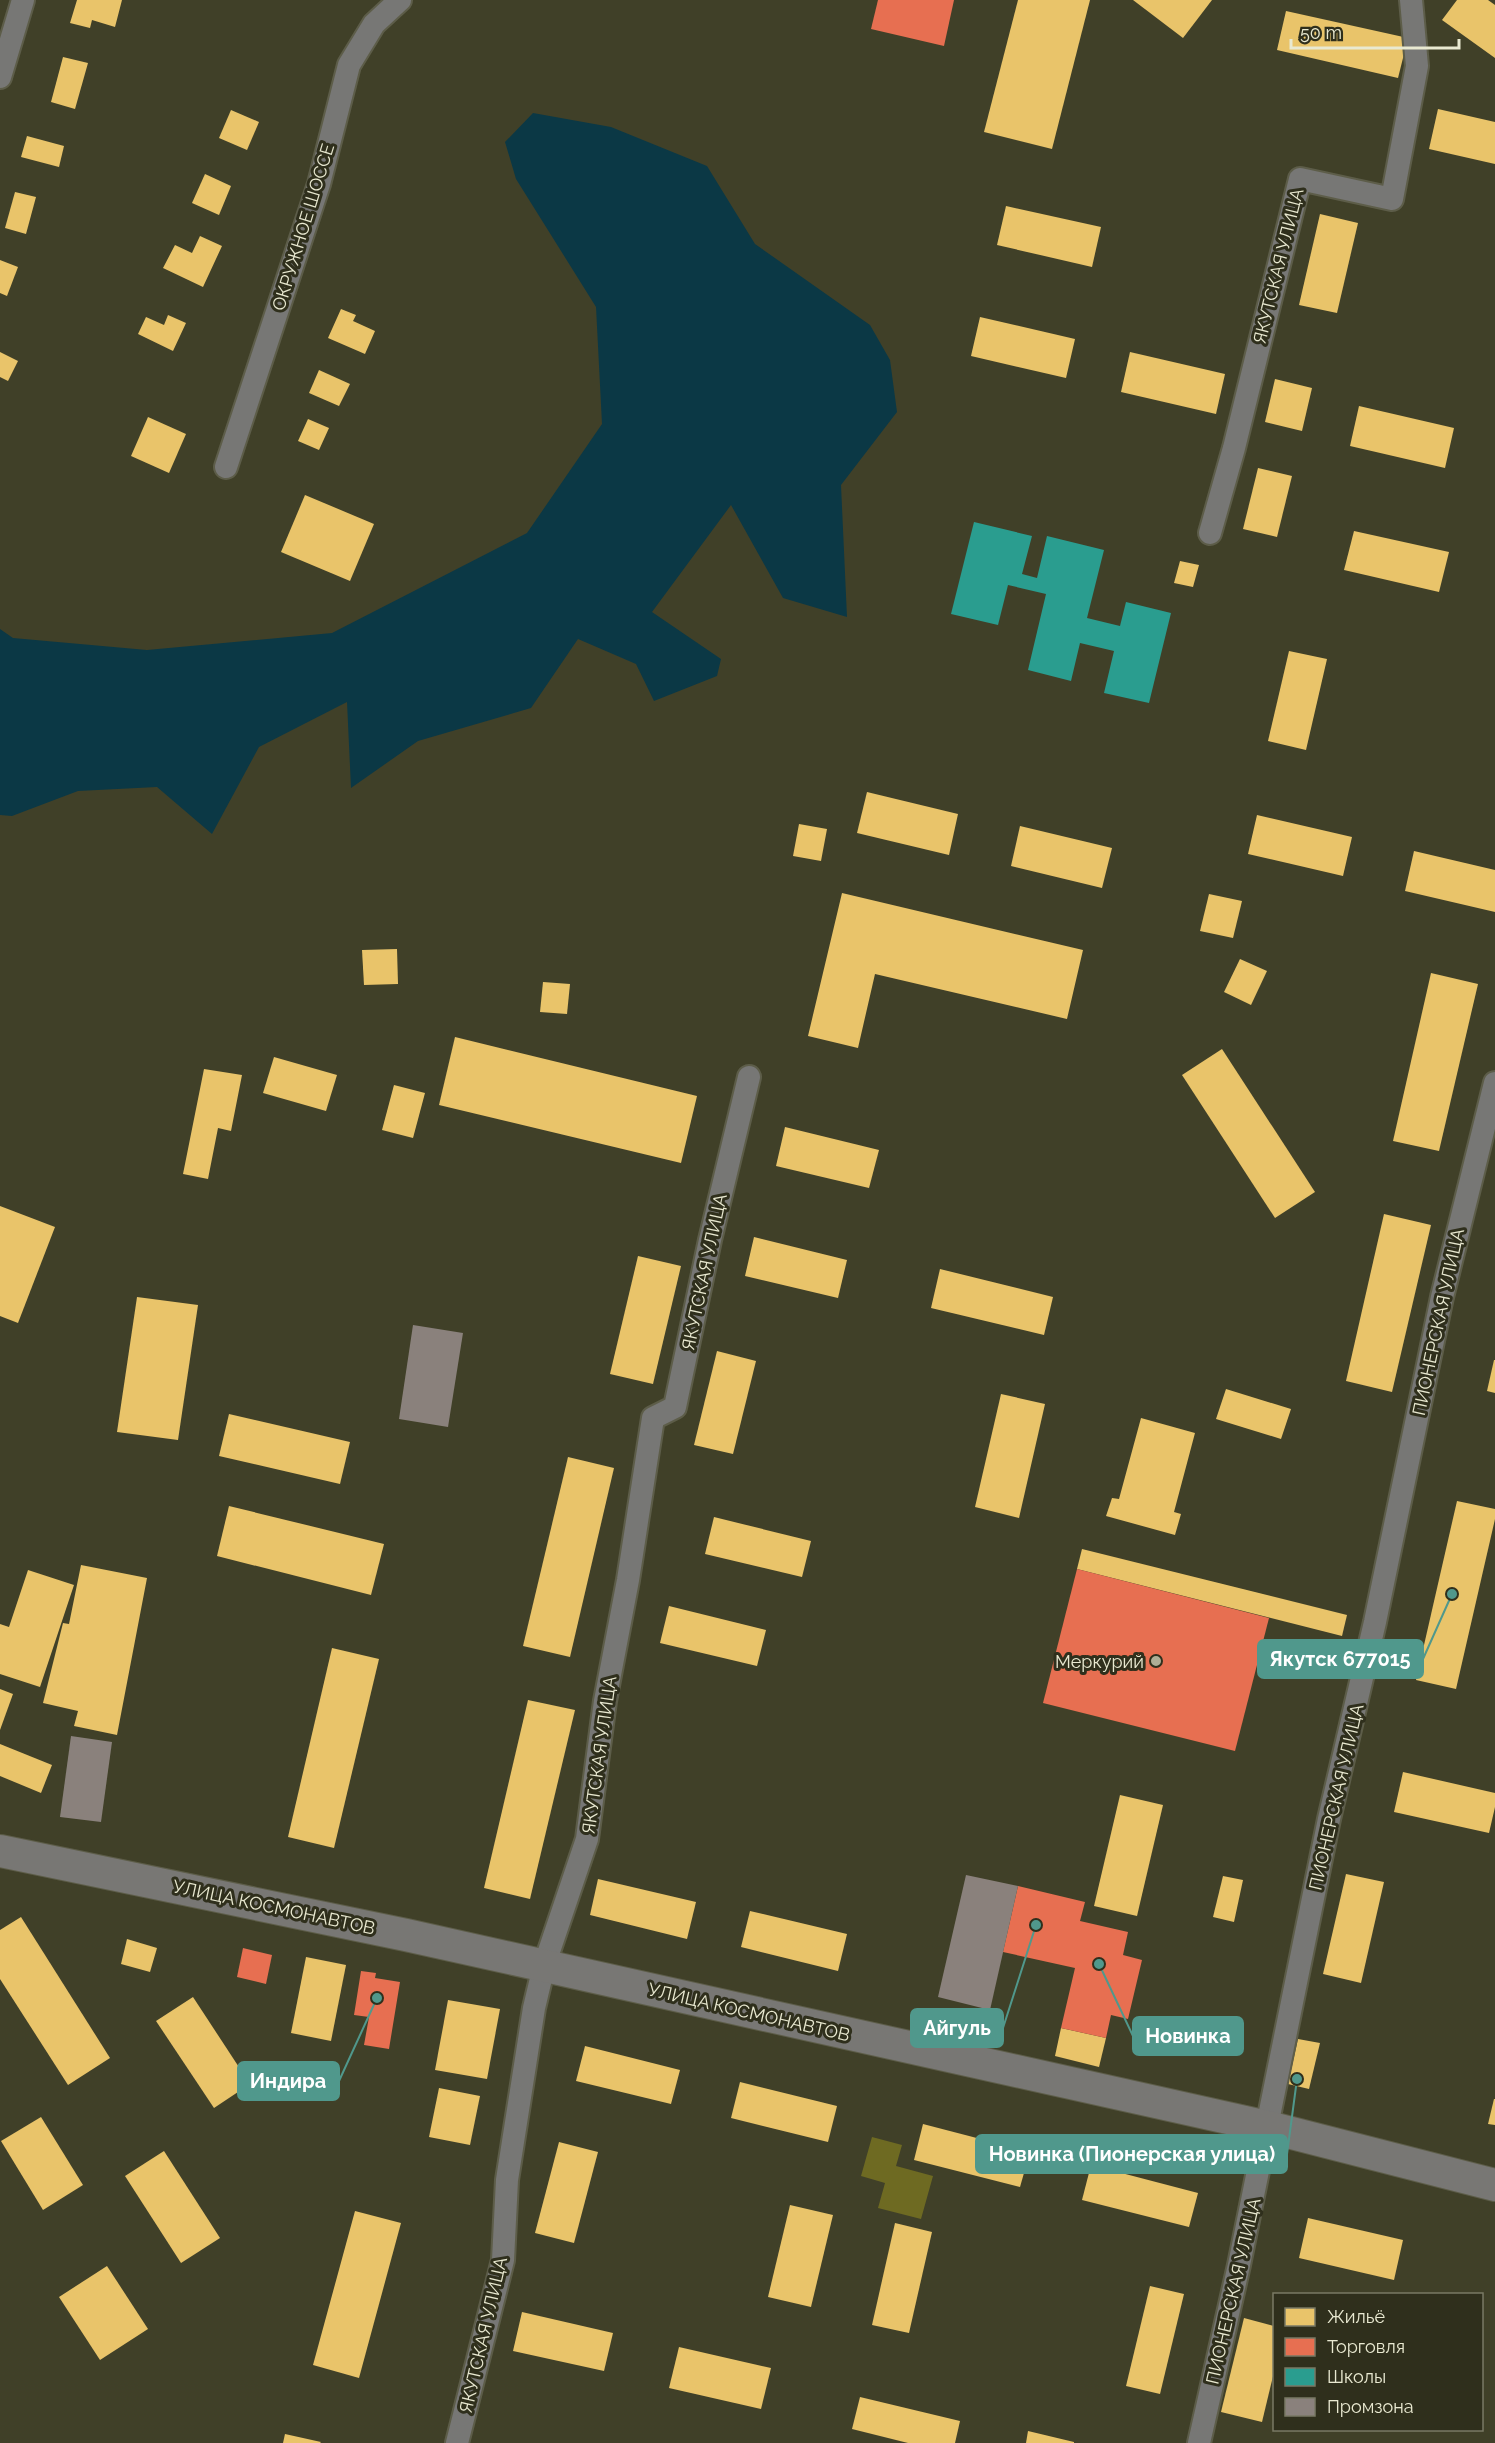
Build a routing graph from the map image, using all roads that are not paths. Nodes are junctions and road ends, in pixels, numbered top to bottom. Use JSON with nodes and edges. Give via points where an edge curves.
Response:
{"nodes":[{"id":1,"x":23,"y":0,"type":"edge"},
{"id":2,"x":400,"y":0,"type":"edge"},
{"id":3,"x":1411,"y":0,"type":"edge"},
{"id":4,"x":0,"y":77,"type":"edge"},
{"id":5,"x":226,"y":467,"type":"dead end"},
{"id":6,"x":1210,"y":533,"type":"dead end"},
{"id":7,"x":749,"y":1077,"type":"dead end"},
{"id":8,"x":1495,"y":1083,"type":"edge"},
{"id":9,"x":0,"y":1851,"type":"edge"},
{"id":10,"x":544,"y":1966,"type":"junction"},
{"id":11,"x":1268,"y":2127,"type":"junction"},
{"id":12,"x":1495,"y":2185,"type":"edge"},
{"id":13,"x":457,"y":2443,"type":"edge"},
{"id":14,"x":1198,"y":2443,"type":"edge"}],
"edges":[{"from":1,"to":4,"type":"street"},
{"from":2,"to":5,"type":"street","name":"ОКРУЖНОЕ ШОССЕ","via":[[374,24],[349,64],[319,184]]},
{"from":3,"to":6,"type":"street","name":"ЯКУТСКАЯ УЛИЦА","via":[[1417,66],[1392,199],[1300,179]]},
{"from":7,"to":10,"type":"street","name":"ЯКУТСКАЯ УЛИЦА","via":[[675,1407],[653,1418],[605,1701],[588,1839]]},
{"from":8,"to":11,"type":"street","name":"ПИОНЕРСКАЯ УЛИЦА","via":[[1442,1297],[1375,1622],[1329,1819]]},
{"from":9,"to":10,"type":"street","name":"УЛИЦА КОСМОНАВТОВ"},
{"from":10,"to":11,"type":"street","name":"УЛИЦА КОСМОНАВТОВ"},
{"from":10,"to":13,"type":"street","name":"ЯКУТСКАЯ УЛИЦА","via":[[507,2180],[503,2260]]},
{"from":11,"to":12,"type":"street","name":"УЛИЦА КОСМОНАВТОВ"},
{"from":11,"to":14,"type":"street","name":"ПИОНЕРСКАЯ УЛИЦА"}]}
